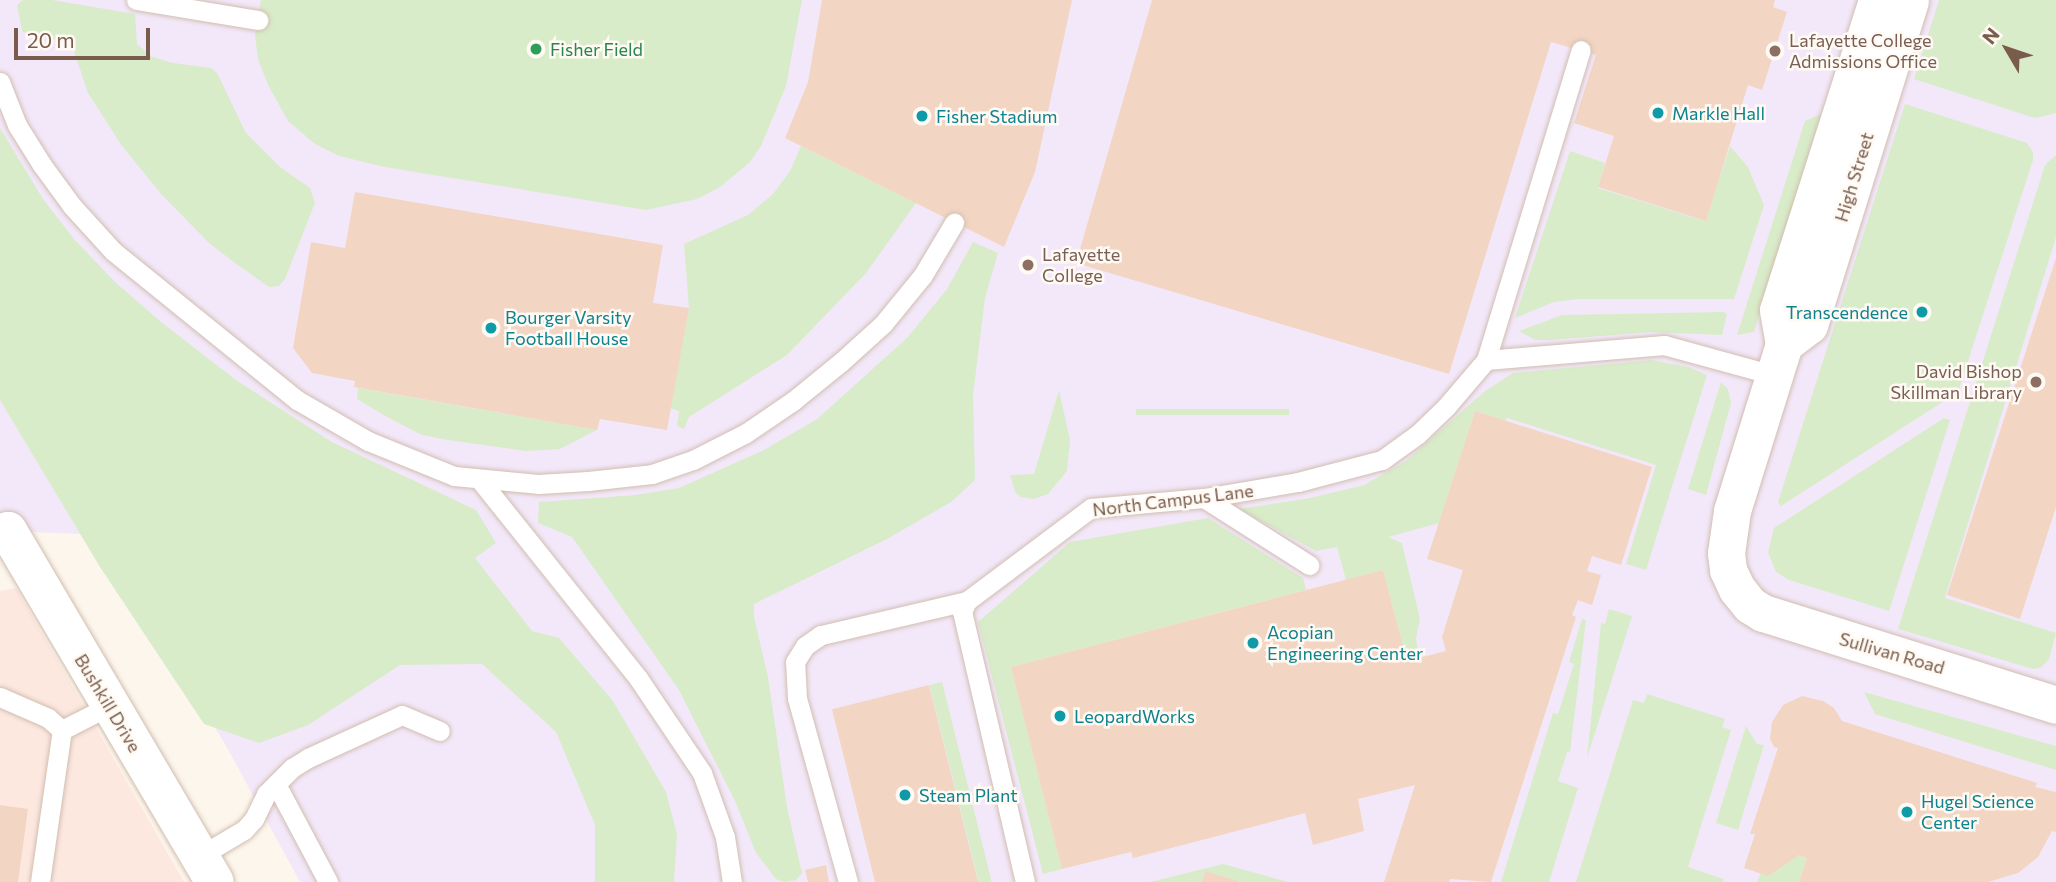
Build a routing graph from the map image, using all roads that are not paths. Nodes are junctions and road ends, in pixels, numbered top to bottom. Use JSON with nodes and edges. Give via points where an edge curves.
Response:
{"nodes":[{"id":1,"x":136,"y":0,"type":"edge"},
{"id":2,"x":1877,"y":0,"type":"edge"},
{"id":3,"x":1910,"y":0,"type":"edge"},
{"id":4,"x":258,"y":20,"type":"dead end"},
{"id":5,"x":1581,"y":50,"type":"dead end"},
{"id":6,"x":0,"y":82,"type":"edge"},
{"id":7,"x":954,"y":223,"type":"dead end"},
{"id":8,"x":1486,"y":360,"type":"junction"},
{"id":9,"x":1779,"y":360,"type":"junction"},
{"id":10,"x":480,"y":480,"type":"junction"},
{"id":11,"x":1204,"y":498,"type":"junction"},
{"id":12,"x":3,"y":527,"type":"edge"},
{"id":13,"x":1309,"y":565,"type":"dead end"},
{"id":14,"x":1737,"y":589,"type":"joint"},
{"id":15,"x":967,"y":601,"type":"junction"},
{"id":16,"x":0,"y":697,"type":"edge"},
{"id":17,"x":2056,"y":705,"type":"edge"},
{"id":18,"x":109,"y":706,"type":"junction"},
{"id":19,"x":62,"y":730,"type":"junction"},
{"id":20,"x":440,"y":731,"type":"dead end"},
{"id":21,"x":276,"y":784,"type":"junction"},
{"id":22,"x":207,"y":869,"type":"edge"},
{"id":23,"x":40,"y":882,"type":"edge"},
{"id":24,"x":328,"y":882,"type":"edge"},
{"id":25,"x":732,"y":882,"type":"edge"},
{"id":26,"x":848,"y":882,"type":"edge"},
{"id":27,"x":1025,"y":882,"type":"edge"}],
"edges":[{"from":1,"to":4,"type":"lane"},
{"from":2,"to":9,"type":"street","name":"High Street","via":[[1778,310]]},
{"from":3,"to":9,"type":"street","name":"High Street","via":[[1808,325]]},
{"from":5,"to":8,"type":"lane","name":"North Campus Lane"},
{"from":6,"to":10,"type":"lane","via":[[17,125],[72,206],[113,251],[259,373],[331,422],[405,458]]},
{"from":7,"to":10,"type":"lane","via":[[923,275],[883,324],[813,386],[746,433],[694,460],[652,474],[538,484]]},
{"from":8,"to":9,"type":"lane","via":[[1664,345]]},
{"from":8,"to":11,"type":"lane","name":"North Campus Lane","via":[[1418,434],[1382,460],[1298,482]]},
{"from":9,"to":14,"type":"street","name":"High Street","via":[[1727,534],[1728,570]]},
{"from":10,"to":25,"type":"lane","via":[[638,678],[702,773],[725,837]]},
{"from":11,"to":13,"type":"lane"},
{"from":11,"to":15,"type":"lane","name":"North Campus Lane","via":[[1091,508]]},
{"from":12,"to":18,"type":"street","name":"Bushkill Drive"},
{"from":14,"to":17,"type":"street","name":"Sullivan Road","via":[[1750,605],[1777,619]]},
{"from":15,"to":26,"type":"lane","via":[[821,635],[805,646],[795,662],[797,698]]},
{"from":15,"to":27,"type":"lane","via":[[962,612]]},
{"from":16,"to":19,"type":"lane","via":[[48,718]]},
{"from":18,"to":19,"type":"lane"},
{"from":18,"to":22,"type":"street","name":"Bushkill Drive"},
{"from":19,"to":23,"type":"lane"},
{"from":20,"to":21,"type":"lane","via":[[402,715],[309,758]]},
{"from":21,"to":22,"type":"lane","via":[[265,794],[254,819]]},
{"from":21,"to":24,"type":"lane"}]}
